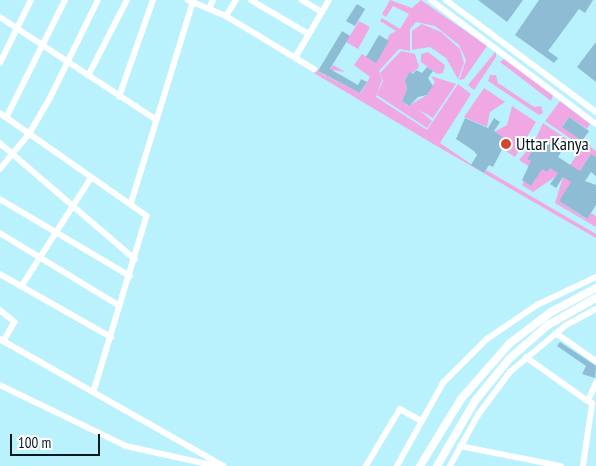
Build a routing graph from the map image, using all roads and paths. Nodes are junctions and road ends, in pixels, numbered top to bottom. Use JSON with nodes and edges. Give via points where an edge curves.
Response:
{"nodes":[{"id":1,"x":31,"y":0,"type":"edge"},
{"id":2,"x":65,"y":0,"type":"edge"},
{"id":3,"x":98,"y":0,"type":"edge"},
{"id":4,"x":127,"y":0,"type":"edge"},
{"id":5,"x":152,"y":0,"type":"edge"},
{"id":6,"x":213,"y":0,"type":"edge"},
{"id":7,"x":236,"y":0,"type":"edge"},
{"id":8,"x":251,"y":0,"type":"edge"},
{"id":9,"x":302,"y":0,"type":"edge"},
{"id":10,"x":329,"y":0,"type":"edge"},
{"id":11,"x":431,"y":0,"type":"edge"},
{"id":12,"x":446,"y":0,"type":"edge"},
{"id":13,"x":191,"y":1,"type":"edge"},
{"id":14,"x":209,"y":9,"type":"junction"},
{"id":15,"x":322,"y":12,"type":"junction"},
{"id":16,"x":226,"y":16,"type":"junction"},
{"id":17,"x":0,"y":17,"type":"edge"},
{"id":18,"x":18,"y":27,"type":"junction"},
{"id":19,"x":309,"y":34,"type":"junction"},
{"id":20,"x":44,"y":45,"type":"junction"},
{"id":21,"x":2,"y":55,"type":"edge"},
{"id":22,"x":295,"y":58,"type":"junction"},
{"id":23,"x":0,"y":62,"type":"edge"},
{"id":24,"x":69,"y":62,"type":"junction"},
{"id":25,"x":536,"y":65,"type":"junction"},
{"id":26,"x":314,"y":69,"type":"dead end"},
{"id":27,"x":530,"y":73,"type":"junction"},
{"id":28,"x":88,"y":76,"type":"junction"},
{"id":29,"x":119,"y":97,"type":"junction"},
{"id":30,"x":596,"y":112,"type":"edge"},
{"id":31,"x":0,"y":113,"type":"edge"},
{"id":32,"x":6,"y":118,"type":"junction"},
{"id":33,"x":155,"y":119,"type":"junction"},
{"id":34,"x":596,"y":124,"type":"edge"},
{"id":35,"x":29,"y":134,"type":"junction"},
{"id":36,"x":0,"y":143,"type":"edge"},
{"id":37,"x":12,"y":152,"type":"junction"},
{"id":38,"x":0,"y":169,"type":"edge"},
{"id":39,"x":91,"y":178,"type":"junction"},
{"id":40,"x":0,"y":199,"type":"edge"},
{"id":41,"x":131,"y":203,"type":"junction"},
{"id":42,"x":73,"y":206,"type":"junction"},
{"id":43,"x":55,"y":232,"type":"junction"},
{"id":44,"x":0,"y":233,"type":"edge"},
{"id":45,"x":39,"y":258,"type":"junction"},
{"id":46,"x":135,"y":259,"type":"junction"},
{"id":47,"x":0,"y":274,"type":"edge"},
{"id":48,"x":130,"y":276,"type":"junction"},
{"id":49,"x":596,"y":277,"type":"edge"},
{"id":50,"x":21,"y":287,"type":"junction"},
{"id":51,"x":596,"y":288,"type":"edge"},
{"id":52,"x":596,"y":298,"type":"edge"},
{"id":53,"x":120,"y":306,"type":"junction"},
{"id":54,"x":596,"y":309,"type":"edge"},
{"id":55,"x":0,"y":310,"type":"edge"},
{"id":56,"x":556,"y":333,"type":"junction"},
{"id":57,"x":111,"y":337,"type":"junction"},
{"id":58,"x":2,"y":340,"type":"edge"},
{"id":59,"x":526,"y":357,"type":"junction"},
{"id":60,"x":596,"y":361,"type":"edge"},
{"id":61,"x":596,"y":383,"type":"edge"},
{"id":62,"x":0,"y":385,"type":"edge"},
{"id":63,"x":94,"y":390,"type":"junction"},
{"id":64,"x":588,"y":401,"type":"junction"},
{"id":65,"x":422,"y":421,"type":"junction"},
{"id":66,"x":588,"y":428,"type":"junction"},
{"id":67,"x":596,"y":429,"type":"edge"},
{"id":68,"x":460,"y":446,"type":"junction"},
{"id":69,"x":546,"y":465,"type":"edge"},
{"id":70,"x":217,"y":466,"type":"edge"},
{"id":71,"x":224,"y":466,"type":"edge"},
{"id":72,"x":366,"y":466,"type":"edge"},
{"id":73,"x":397,"y":466,"type":"edge"},
{"id":74,"x":420,"y":466,"type":"edge"},
{"id":75,"x":437,"y":466,"type":"edge"},
{"id":76,"x":450,"y":466,"type":"edge"},
{"id":77,"x":561,"y":466,"type":"edge"},
{"id":78,"x":583,"y":466,"type":"edge"}],
"edges":[{"from":1,"to":18,"type":"street"},
{"from":2,"to":20,"type":"street"},
{"from":3,"to":24,"type":"street"},
{"from":4,"to":28,"type":"street"},
{"from":5,"to":29,"type":"street"},
{"from":6,"to":14,"type":"street"},
{"from":7,"to":16,"type":"street"},
{"from":8,"to":19,"type":"street"},
{"from":9,"to":15,"type":"street"},
{"from":10,"to":15,"type":"street"},
{"from":11,"to":27,"type":"street"},
{"from":12,"to":25,"type":"street"},
{"from":13,"to":14,"type":"street"},
{"from":13,"to":33,"type":"street"},
{"from":14,"to":16,"type":"street"},
{"from":15,"to":19,"type":"street"},
{"from":16,"to":22,"type":"street"},
{"from":17,"to":18,"type":"street"},
{"from":18,"to":20,"type":"street"},
{"from":18,"to":21,"type":"street"},
{"from":19,"to":22,"type":"street"},
{"from":20,"to":24,"type":"street"},
{"from":20,"to":32,"type":"street"},
{"from":21,"to":23,"type":"street"},
{"from":22,"to":26,"type":"street"},
{"from":24,"to":28,"type":"street"},
{"from":24,"to":35,"type":"street"},
{"from":25,"to":27,"type":"street"},
{"from":25,"to":30,"type":"street"},
{"from":27,"to":34,"type":"street"},
{"from":28,"to":29,"type":"street"},
{"from":29,"to":33,"type":"street"},
{"from":31,"to":32,"type":"street"},
{"from":32,"to":35,"type":"street"},
{"from":33,"to":41,"type":"street"},
{"from":35,"to":37,"type":"street"},
{"from":35,"to":39,"type":"street"},
{"from":36,"to":37,"type":"street"},
{"from":37,"to":38,"type":"street"},
{"from":37,"to":42,"type":"street"},
{"from":39,"to":41,"type":"street"},
{"from":39,"to":42,"type":"street"},
{"from":40,"to":43,"type":"street"},
{"from":41,"to":46,"type":"street","via":[[147,216]]},
{"from":42,"to":43,"type":"street"},
{"from":42,"to":46,"type":"street"},
{"from":43,"to":45,"type":"street"},
{"from":43,"to":48,"type":"street"},
{"from":44,"to":45,"type":"street"},
{"from":45,"to":50,"type":"street"},
{"from":45,"to":53,"type":"street"},
{"from":46,"to":48,"type":"street"},
{"from":47,"to":50,"type":"street"},
{"from":48,"to":53,"type":"street"},
{"from":49,"to":65,"type":"street","via":[[537,305],[494,334],[443,383]]},
{"from":50,"to":57,"type":"street"},
{"from":51,"to":74,"type":"main road","via":[[550,312],[510,343],[461,399]]},
{"from":52,"to":75,"type":"main road","via":[[548,325],[509,359],[475,401]]},
{"from":53,"to":57,"type":"street"},
{"from":54,"to":56,"type":"street"},
{"from":55,"to":58,"type":"street","via":[[15,322]]},
{"from":56,"to":59,"type":"street"},
{"from":56,"to":60,"type":"street"},
{"from":57,"to":63,"type":"street"},
{"from":58,"to":63,"type":"street"},
{"from":59,"to":64,"type":"street"},
{"from":59,"to":68,"type":"street","via":[[498,386]]},
{"from":61,"to":64,"type":"street"},
{"from":62,"to":70,"type":"street","via":[[126,446]]},
{"from":63,"to":71,"type":"street"},
{"from":64,"to":66,"type":"street","via":[[592,404]]},
{"from":65,"to":72,"type":"street","via":[[400,409]]},
{"from":65,"to":73,"type":"street"},
{"from":66,"to":67,"type":"street"},
{"from":66,"to":78,"type":"street"},
{"from":68,"to":69,"type":"street"},
{"from":68,"to":76,"type":"street"},
{"from":69,"to":77,"type":"street"}]}
